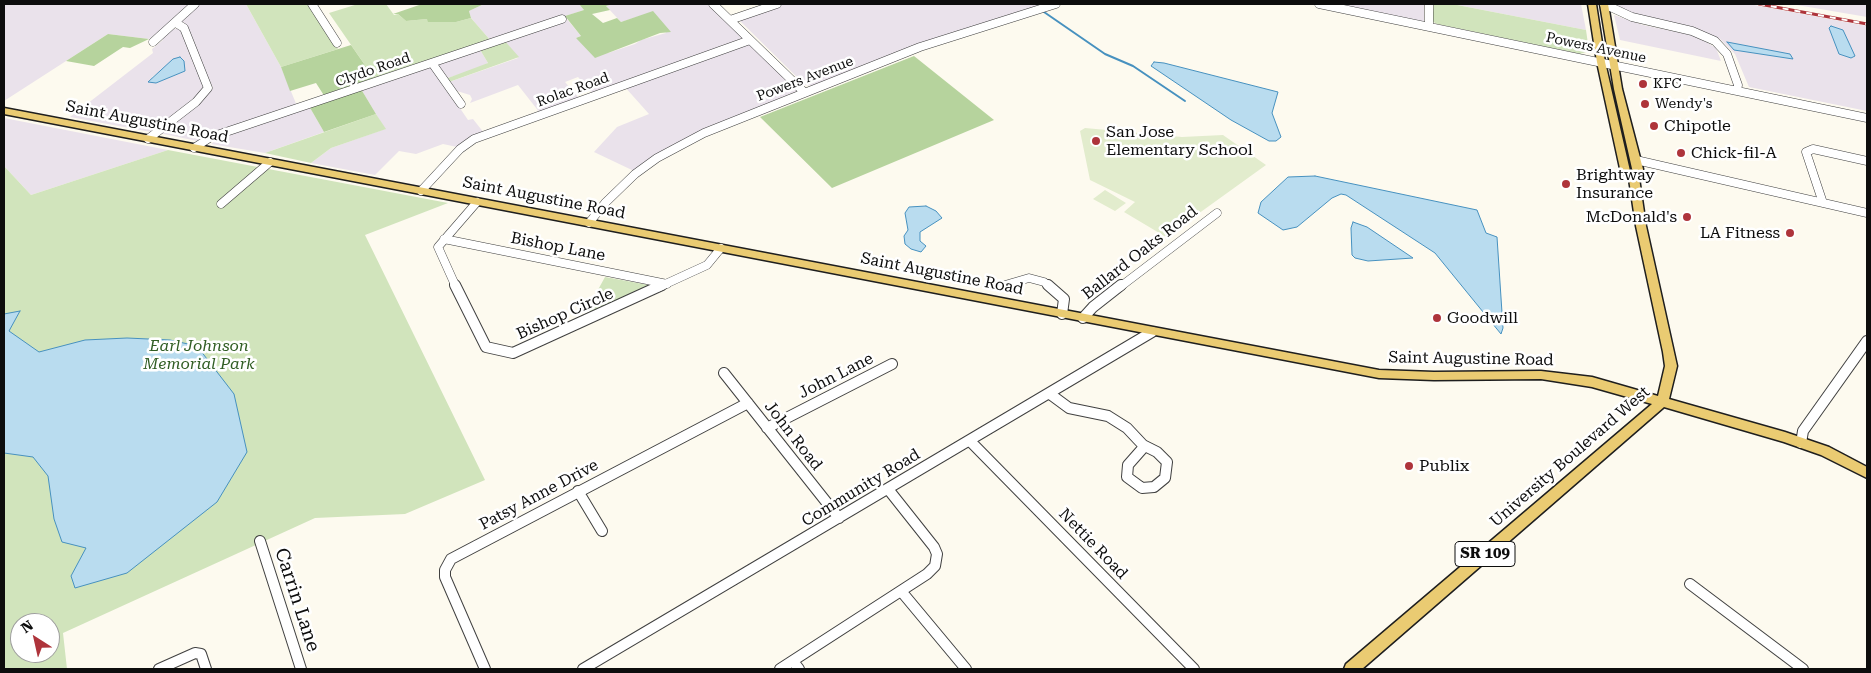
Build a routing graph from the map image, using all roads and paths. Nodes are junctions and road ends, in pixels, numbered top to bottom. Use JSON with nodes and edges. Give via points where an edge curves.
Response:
{"nodes":[{"id":1,"x":195,"y":4,"type":"edge"},
{"id":2,"x":312,"y":4,"type":"edge"},
{"id":3,"x":713,"y":4,"type":"edge"},
{"id":4,"x":777,"y":4,"type":"edge"},
{"id":5,"x":1056,"y":4,"type":"edge"},
{"id":6,"x":1319,"y":4,"type":"edge"},
{"id":7,"x":1429,"y":4,"type":"edge"},
{"id":8,"x":1592,"y":4,"type":"edge"},
{"id":9,"x":1604,"y":4,"type":"edge"},
{"id":10,"x":562,"y":19,"type":"dead end"},
{"id":11,"x":730,"y":20,"type":"junction"},
{"id":12,"x":176,"y":23,"type":"junction"},
{"id":13,"x":1429,"y":27,"type":"junction"},
{"id":14,"x":750,"y":40,"type":"junction"},
{"id":15,"x":153,"y":42,"type":"dead end"},
{"id":16,"x":337,"y":43,"type":"dead end"},
{"id":17,"x":1601,"y":62,"type":"junction"},
{"id":18,"x":432,"y":63,"type":"junction"},
{"id":19,"x":1614,"y":65,"type":"junction"},
{"id":20,"x":1737,"y":90,"type":"junction"},
{"id":21,"x":804,"y":92,"type":"junction"},
{"id":22,"x":461,"y":104,"type":"dead end"},
{"id":23,"x":4,"y":111,"type":"edge"},
{"id":24,"x":1867,"y":118,"type":"edge"},
{"id":25,"x":148,"y":138,"type":"junction"},
{"id":26,"x":1621,"y":147,"type":"junction"},
{"id":27,"x":194,"y":148,"type":"junction"},
{"id":28,"x":1636,"y":160,"type":"junction"},
{"id":29,"x":1867,"y":161,"type":"edge"},
{"id":30,"x":270,"y":162,"type":"junction"},
{"id":31,"x":1634,"y":177,"type":"junction"},
{"id":32,"x":422,"y":191,"type":"junction"},
{"id":33,"x":477,"y":202,"type":"junction"},
{"id":34,"x":1823,"y":203,"type":"junction"},
{"id":35,"x":221,"y":204,"type":"dead end"},
{"id":36,"x":1217,"y":213,"type":"dead end"},
{"id":37,"x":1867,"y":213,"type":"edge"},
{"id":38,"x":589,"y":223,"type":"junction"},
{"id":39,"x":444,"y":239,"type":"junction"},
{"id":40,"x":721,"y":248,"type":"junction"},
{"id":41,"x":667,"y":284,"type":"junction"},
{"id":42,"x":1005,"y":285,"type":"dead end"},
{"id":43,"x":1062,"y":314,"type":"junction"},
{"id":44,"x":1083,"y":318,"type":"junction"},
{"id":45,"x":1152,"y":332,"type":"junction"},
{"id":46,"x":1867,"y":341,"type":"edge"},
{"id":47,"x":892,"y":364,"type":"dead end"},
{"id":48,"x":724,"y":373,"type":"dead end"},
{"id":49,"x":1050,"y":394,"type":"junction"},
{"id":50,"x":1663,"y":402,"type":"junction"},
{"id":51,"x":748,"y":403,"type":"junction"},
{"id":52,"x":767,"y":428,"type":"junction"},
{"id":53,"x":970,"y":441,"type":"junction"},
{"id":54,"x":1801,"y":443,"type":"junction"},
{"id":55,"x":1143,"y":444,"type":"junction"},
{"id":56,"x":1867,"y":473,"type":"edge"},
{"id":57,"x":888,"y":489,"type":"junction"},
{"id":58,"x":578,"y":491,"type":"junction"},
{"id":59,"x":839,"y":518,"type":"junction"},
{"id":60,"x":602,"y":531,"type":"dead end"},
{"id":61,"x":260,"y":541,"type":"dead end"},
{"id":62,"x":1690,"y":584,"type":"dead end"},
{"id":63,"x":901,"y":591,"type":"junction"},
{"id":64,"x":796,"y":665,"type":"edge"},
{"id":65,"x":159,"y":669,"type":"edge"},
{"id":66,"x":206,"y":669,"type":"edge"},
{"id":67,"x":301,"y":669,"type":"edge"},
{"id":68,"x":485,"y":669,"type":"edge"},
{"id":69,"x":583,"y":669,"type":"edge"},
{"id":70,"x":780,"y":669,"type":"edge"},
{"id":71,"x":966,"y":669,"type":"edge"},
{"id":72,"x":1194,"y":669,"type":"edge"},
{"id":73,"x":1350,"y":669,"type":"edge"},
{"id":74,"x":1804,"y":669,"type":"edge"}],
"edges":[{"from":1,"to":12,"type":"street","via":[[181,14]]},
{"from":2,"to":16,"type":"street"},
{"from":3,"to":11,"type":"street"},
{"from":4,"to":11,"type":"street"},
{"from":5,"to":21,"type":"street","name":"Powers Avenue","via":[[938,41]]},
{"from":6,"to":13,"type":"street","name":"Powers Avenue"},
{"from":7,"to":13,"type":"street"},
{"from":8,"to":17,"type":"main road","name":"University Boulevard West"},
{"from":9,"to":19,"type":"main road","name":"University Boulevard West"},
{"from":9,"to":20,"type":"street","via":[[1632,18],[1692,31],[1714,41],[1727,54]]},
{"from":10,"to":18,"type":"street","name":"Clydo Road"},
{"from":11,"to":14,"type":"street"},
{"from":12,"to":15,"type":"street"},
{"from":12,"to":25,"type":"street","via":[[184,28],[208,88],[196,102]]},
{"from":13,"to":17,"type":"street","name":"Powers Avenue"},
{"from":14,"to":21,"type":"street"},
{"from":14,"to":32,"type":"street","name":"Rolac Road","via":[[474,139],[463,146]]},
{"from":17,"to":19,"type":"street","name":"Powers Avenue"},
{"from":17,"to":26,"type":"main road","name":"University Boulevard West"},
{"from":18,"to":22,"type":"street"},
{"from":18,"to":27,"type":"street","name":"Clydo Road","via":[[211,137]]},
{"from":19,"to":20,"type":"street","name":"Powers Avenue"},
{"from":19,"to":28,"type":"main road","name":"University Boulevard West"},
{"from":20,"to":24,"type":"street","name":"Powers Avenue"},
{"from":21,"to":38,"type":"street","name":"Powers Avenue","via":[[704,133],[657,158],[615,192]]},
{"from":23,"to":25,"type":"main road","name":"Saint Augustine Road"},
{"from":25,"to":27,"type":"main road","name":"Saint Augustine Road"},
{"from":26,"to":28,"type":"main road","via":[[1627,151],[1628,157]]},
{"from":26,"to":31,"type":"main road","name":"University Boulevard West","via":[[1626,173]]},
{"from":27,"to":30,"type":"main road","name":"Saint Augustine Road"},
{"from":28,"to":31,"type":"main road","name":"University Boulevard West","via":[[1638,173]]},
{"from":28,"to":34,"type":"street"},
{"from":29,"to":34,"type":"street","via":[[1813,149],[1806,152]]},
{"from":30,"to":32,"type":"main road","name":"Saint Augustine Road"},
{"from":30,"to":35,"type":"street"},
{"from":31,"to":50,"type":"main road","name":"University Boulevard West","via":[[1671,366]]},
{"from":32,"to":33,"type":"main road","name":"Saint Augustine Road"},
{"from":33,"to":38,"type":"main road","name":"Saint Augustine Road"},
{"from":33,"to":39,"type":"street"},
{"from":34,"to":37,"type":"street"},
{"from":36,"to":44,"type":"street","name":"Ballard Oaks Road"},
{"from":38,"to":40,"type":"main road","name":"Saint Augustine Road"},
{"from":39,"to":41,"type":"street","name":"Bishop Lane"},
{"from":39,"to":41,"type":"street","name":"Bishop Circle","via":[[438,247],[439,253],[486,347],[513,353]]},
{"from":40,"to":41,"type":"street","name":"Bishop Circle","via":[[707,265]]},
{"from":40,"to":43,"type":"main road","name":"Saint Augustine Road"},
{"from":42,"to":43,"type":"street","via":[[1029,278],[1044,282],[1064,299]]},
{"from":43,"to":44,"type":"main road","name":"Saint Augustine Road"},
{"from":44,"to":45,"type":"main road","name":"Saint Augustine Road"},
{"from":45,"to":49,"type":"street","name":"Community Road"},
{"from":45,"to":50,"type":"main road","name":"Saint Augustine Road","via":[[1379,374],[1541,375],[1600,383]]},
{"from":46,"to":54,"type":"street","via":[[1803,431]]},
{"from":47,"to":52,"type":"street","name":"John Lane"},
{"from":48,"to":51,"type":"street","name":"John Road"},
{"from":49,"to":53,"type":"street","name":"Community Road"},
{"from":49,"to":55,"type":"street","via":[[1069,408],[1108,416]]},
{"from":50,"to":54,"type":"main road","name":"Saint Augustine Road"},
{"from":50,"to":73,"type":"main road","name":"University Boulevard West","number":"SR 109"},
{"from":51,"to":52,"type":"street","name":"John Road"},
{"from":51,"to":58,"type":"street","name":"Patsy Anne Drive"},
{"from":52,"to":59,"type":"street","name":"John Road"},
{"from":53,"to":57,"type":"street","name":"Community Road"},
{"from":53,"to":72,"type":"street","name":"Nettie Road"},
{"from":54,"to":56,"type":"main road","name":"Saint Augustine Road"},
{"from":55,"to":55,"type":"street","via":[[1126,473],[1136,485],[1154,487],[1165,478],[1167,462]]},
{"from":57,"to":59,"type":"street","name":"Community Road"},
{"from":57,"to":63,"type":"street","via":[[937,554],[935,566]]},
{"from":58,"to":60,"type":"street"},
{"from":58,"to":68,"type":"street","name":"Patsy Anne Drive","via":[[457,554],[445,570],[454,600]]},
{"from":59,"to":69,"type":"street","name":"Community Road"},
{"from":61,"to":67,"type":"street","name":"Carrin Lane"},
{"from":62,"to":74,"type":"street"},
{"from":63,"to":64,"type":"street"},
{"from":63,"to":71,"type":"street"},
{"from":64,"to":70,"type":"street"},
{"from":65,"to":66,"type":"street","via":[[195,653],[201,654]]}]}
